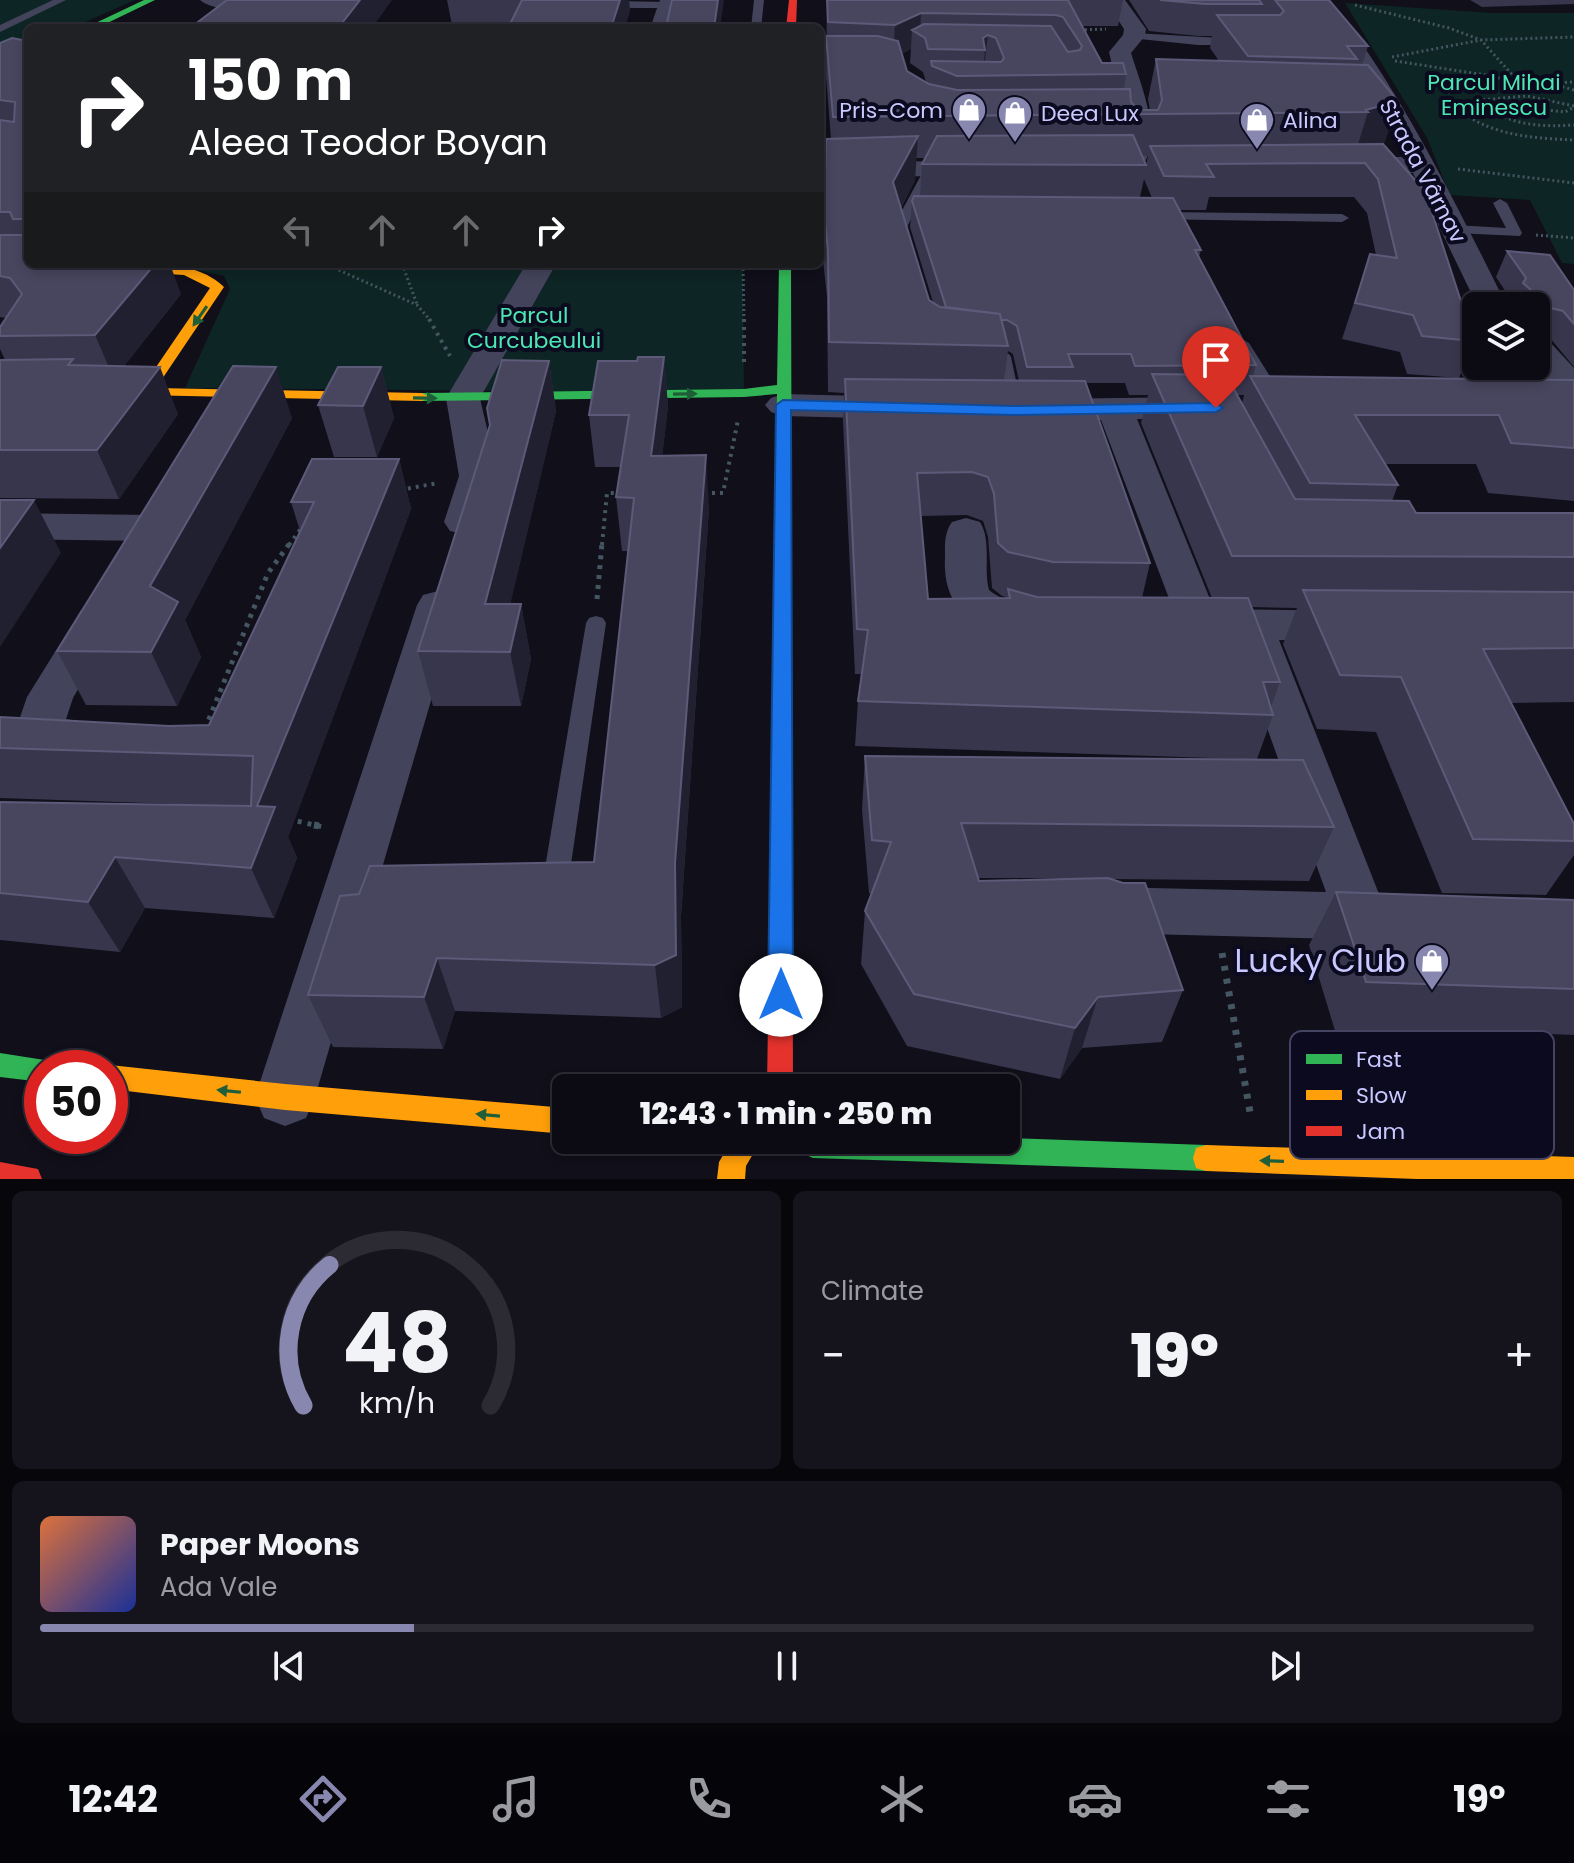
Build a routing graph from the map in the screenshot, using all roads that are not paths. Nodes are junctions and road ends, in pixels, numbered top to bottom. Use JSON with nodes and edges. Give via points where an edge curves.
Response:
{"nodes":[{"id":1,"x":61,"y":0,"type":"edge"},
{"id":2,"x":151,"y":0,"type":"edge"},
{"id":3,"x":210,"y":0,"type":"edge"},
{"id":4,"x":560,"y":0,"type":"edge"},
{"id":5,"x":759,"y":0,"type":"edge"},
{"id":6,"x":793,"y":0,"type":"edge"},
{"id":7,"x":1115,"y":0,"type":"edge"},
{"id":8,"x":1319,"y":0,"type":"edge"},
{"id":9,"x":252,"y":2,"type":"edge"},
{"id":10,"x":669,"y":2,"type":"edge"},
{"id":11,"x":0,"y":14,"type":"edge"},
{"id":12,"x":27,"y":16,"type":"junction"},
{"id":13,"x":224,"y":20,"type":"edge"},
{"id":14,"x":99,"y":24,"type":"edge"},
{"id":15,"x":662,"y":24,"type":"edge"},
{"id":16,"x":756,"y":24,"type":"edge"},
{"id":17,"x":791,"y":24,"type":"edge"},
{"id":18,"x":0,"y":29,"type":"edge"},
{"id":19,"x":1135,"y":32,"type":"junction"},
{"id":20,"x":1254,"y":42,"type":"edge"},
{"id":21,"x":1138,"y":119,"type":"junction"},
{"id":22,"x":1108,"y":120,"type":"edge"},
{"id":23,"x":1421,"y":165,"type":"junction"},
{"id":24,"x":1314,"y":166,"type":"edge"},
{"id":25,"x":1161,"y":167,"type":"edge"},
{"id":26,"x":1099,"y":168,"type":"edge"},
{"id":27,"x":930,"y":169,"type":"junction"},
{"id":28,"x":1007,"y":169,"type":"edge"},
{"id":29,"x":824,"y":170,"type":"edge"},
{"id":30,"x":1132,"y":174,"type":"junction"},
{"id":31,"x":1500,"y":203,"type":"dead end"},
{"id":32,"x":1145,"y":204,"type":"edge"},
{"id":33,"x":1342,"y":218,"type":"dead end"},
{"id":34,"x":1455,"y":229,"type":"junction"},
{"id":35,"x":909,"y":257,"type":"edge"},
{"id":36,"x":147,"y":268,"type":"edge"},
{"id":37,"x":539,"y":268,"type":"edge"},
{"id":38,"x":785,"y":268,"type":"edge"},
{"id":39,"x":1485,"y":292,"type":"edge"},
{"id":40,"x":1234,"y":331,"type":"edge"},
{"id":41,"x":976,"y":354,"type":"edge"},
{"id":42,"x":1550,"y":372,"type":"edge"},
{"id":43,"x":236,"y":395,"type":"junction"},
{"id":44,"x":783,"y":397,"type":"junction"},
{"id":45,"x":463,"y":398,"type":"junction"},
{"id":46,"x":1569,"y":406,"type":"edge"},
{"id":47,"x":937,"y":409,"type":"edge"},
{"id":48,"x":1115,"y":409,"type":"junction"},
{"id":49,"x":999,"y":410,"type":"joint"},
{"id":50,"x":1291,"y":411,"type":"joint"},
{"id":51,"x":211,"y":435,"type":"edge"},
{"id":52,"x":0,"y":526,"type":"edge"},
{"id":53,"x":966,"y":531,"type":"dead end"},
{"id":54,"x":596,"y":623,"type":"road end"},
{"id":55,"x":1060,"y":624,"type":"edge"},
{"id":56,"x":1152,"y":624,"type":"edge"},
{"id":57,"x":1198,"y":624,"type":"junction"},
{"id":58,"x":1251,"y":625,"type":"junction"},
{"id":59,"x":1389,"y":626,"type":"edge"},
{"id":60,"x":120,"y":744,"type":"edge"},
{"id":61,"x":525,"y":878,"type":"edge"},
{"id":62,"x":1107,"y":910,"type":"edge"},
{"id":63,"x":1361,"y":916,"type":"junction"},
{"id":64,"x":1437,"y":918,"type":"edge"},
{"id":65,"x":0,"y":1065,"type":"edge"},
{"id":66,"x":24,"y":1068,"type":"edge"},
{"id":67,"x":780,"y":1074,"type":"edge"},
{"id":68,"x":128,"y":1079,"type":"edge"},
{"id":69,"x":285,"y":1097,"type":"junction"},
{"id":70,"x":552,"y":1120,"type":"edge"},
{"id":71,"x":738,"y":1154,"type":"edge"},
{"id":72,"x":817,"y":1154,"type":"edge"},
{"id":73,"x":980,"y":1154,"type":"edge"},
{"id":74,"x":1178,"y":1168,"type":"edge"},
{"id":75,"x":825,"y":1169,"type":"dead end"},
{"id":76,"x":1574,"y":1171,"type":"edge"},
{"id":77,"x":0,"y":1176,"type":"edge"},
{"id":78,"x":28,"y":1179,"type":"edge"},
{"id":79,"x":731,"y":1179,"type":"edge"}],
"edges":[{"from":1,"to":12,"type":"lane"},
{"from":2,"to":14,"type":"main road"},
{"from":3,"to":9,"type":"street"},
{"from":4,"to":10,"type":"lane","via":[[583,5]]},
{"from":5,"to":16,"type":"lane"},
{"from":6,"to":17,"type":"main road"},
{"from":7,"to":19,"type":"street"},
{"from":8,"to":23,"type":"street","name":"Strada Vârnav","via":[[1361,55],[1378,100]]},
{"from":9,"to":13,"type":"street"},
{"from":10,"to":15,"type":"street"},
{"from":11,"to":12,"type":"lane"},
{"from":12,"to":18,"type":"lane"},
{"from":19,"to":20,"type":"lane","via":[[1198,42]]},
{"from":19,"to":21,"type":"street","via":[[1120,52],[1139,93]]},
{"from":21,"to":22,"type":"street"},
{"from":21,"to":30,"type":"street"},
{"from":23,"to":24,"type":"street"},
{"from":23,"to":34,"type":"street","name":"Strada Vârnav"},
{"from":25,"to":30,"type":"street"},
{"from":26,"to":30,"type":"street"},
{"from":27,"to":28,"type":"street"},
{"from":27,"to":29,"type":"street"},
{"from":27,"to":35,"type":"lane","via":[[915,216],[900,227]]},
{"from":31,"to":34,"type":"lane","via":[[1515,233]]},
{"from":32,"to":33,"type":"lane","via":[[1150,216]]},
{"from":34,"to":39,"type":"street","name":"Strada Vârnav"},
{"from":36,"to":43,"type":"main road","one_way":true,"via":[[210,278],[217,287],[132,392]]},
{"from":37,"to":45,"type":"street"},
{"from":38,"to":44,"type":"main road"},
{"from":40,"to":50,"type":"lane"},
{"from":41,"to":49,"type":"lane","via":[[1003,357]]},
{"from":42,"to":46,"type":"street"},
{"from":43,"to":45,"type":"main road","one_way":true},
{"from":43,"to":51,"type":"street"},
{"from":45,"to":44,"type":"main road","one_way":true,"via":[[744,393]]},
{"from":44,"to":47,"type":"street"},
{"from":44,"to":67,"type":"main road"},
{"from":45,"to":69,"type":"street","via":[[478,476],[370,823],[368,881]]},
{"from":48,"to":49,"type":"street"},
{"from":48,"to":50,"type":"street"},
{"from":48,"to":57,"type":"street"},
{"from":52,"to":60,"type":"street","via":[[160,514],[50,697],[41,723],[52,736]]},
{"from":53,"to":55,"type":"street","via":[[964,585],[978,604],[1018,622]]},
{"from":54,"to":61,"type":"lane","via":[[556,878]]},
{"from":56,"to":57,"type":"street"},
{"from":57,"to":58,"type":"street"},
{"from":58,"to":59,"type":"street"},
{"from":58,"to":63,"type":"street"},
{"from":62,"to":63,"type":"street"},
{"from":63,"to":64,"type":"street"},
{"from":65,"to":66,"type":"main road"},
{"from":69,"to":68,"type":"main road","one_way":true},
{"from":70,"to":69,"type":"main road","one_way":true},
{"from":71,"to":79,"type":"main road"},
{"from":72,"to":75,"type":"main road"},
{"from":73,"to":74,"type":"main road"},
{"from":76,"to":74,"type":"main road","one_way":true,"via":[[1259,1161]]},
{"from":77,"to":78,"type":"main road"}]}
